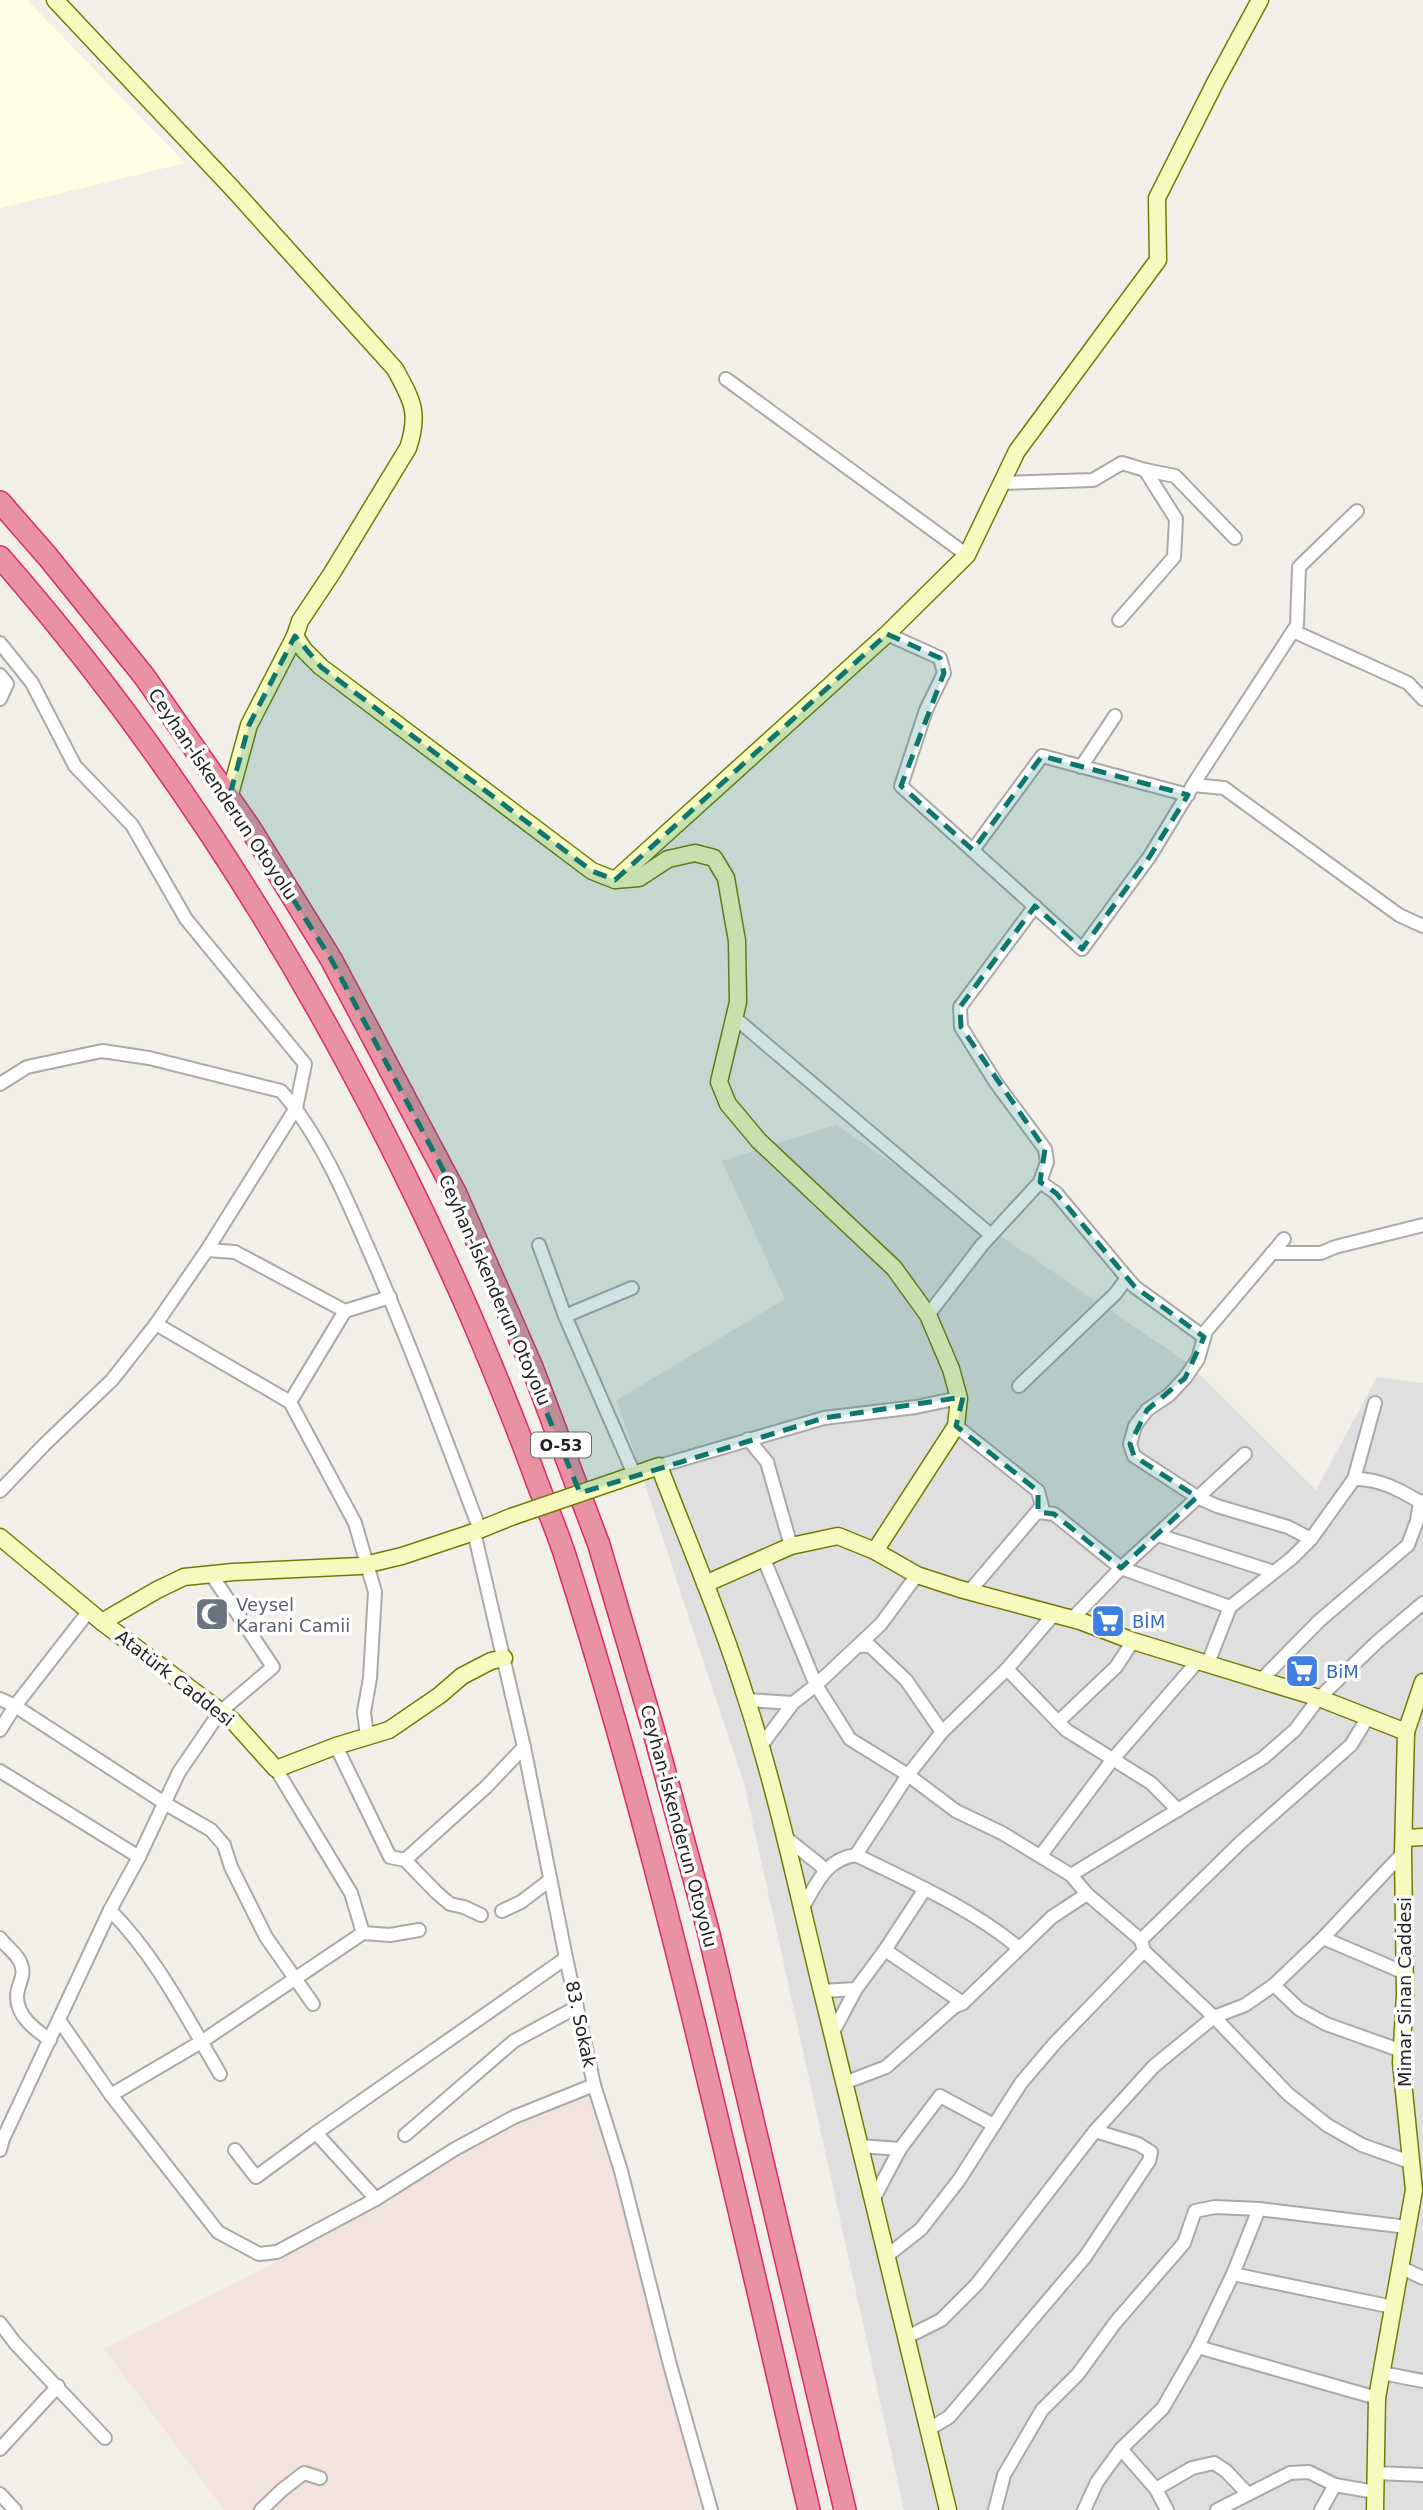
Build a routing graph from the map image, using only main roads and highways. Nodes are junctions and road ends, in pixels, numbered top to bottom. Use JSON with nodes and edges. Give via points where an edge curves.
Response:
{"nodes":[{"id":1,"x":0,"y":502,"type":"edge"},
{"id":2,"x":0,"y":557,"type":"edge"},
{"id":3,"x":809,"y":2510,"type":"edge"},
{"id":4,"x":845,"y":2510,"type":"edge"}],
"edges":[{"from":1,"to":4,"type":"highway","name":"Ceyhan-İskenderun Otoyolu","number":"O-53","via":[[144,676],[331,958],[456,1195],[532,1367],[599,1545],[708,1930]]},
{"from":2,"to":3,"type":"highway","name":"Ceyhan-İskenderun Otoyolu","number":"O-53","via":[[116,699],[221,849],[301,978],[425,1212],[500,1383],[566,1558],[674,1941]]}]}
